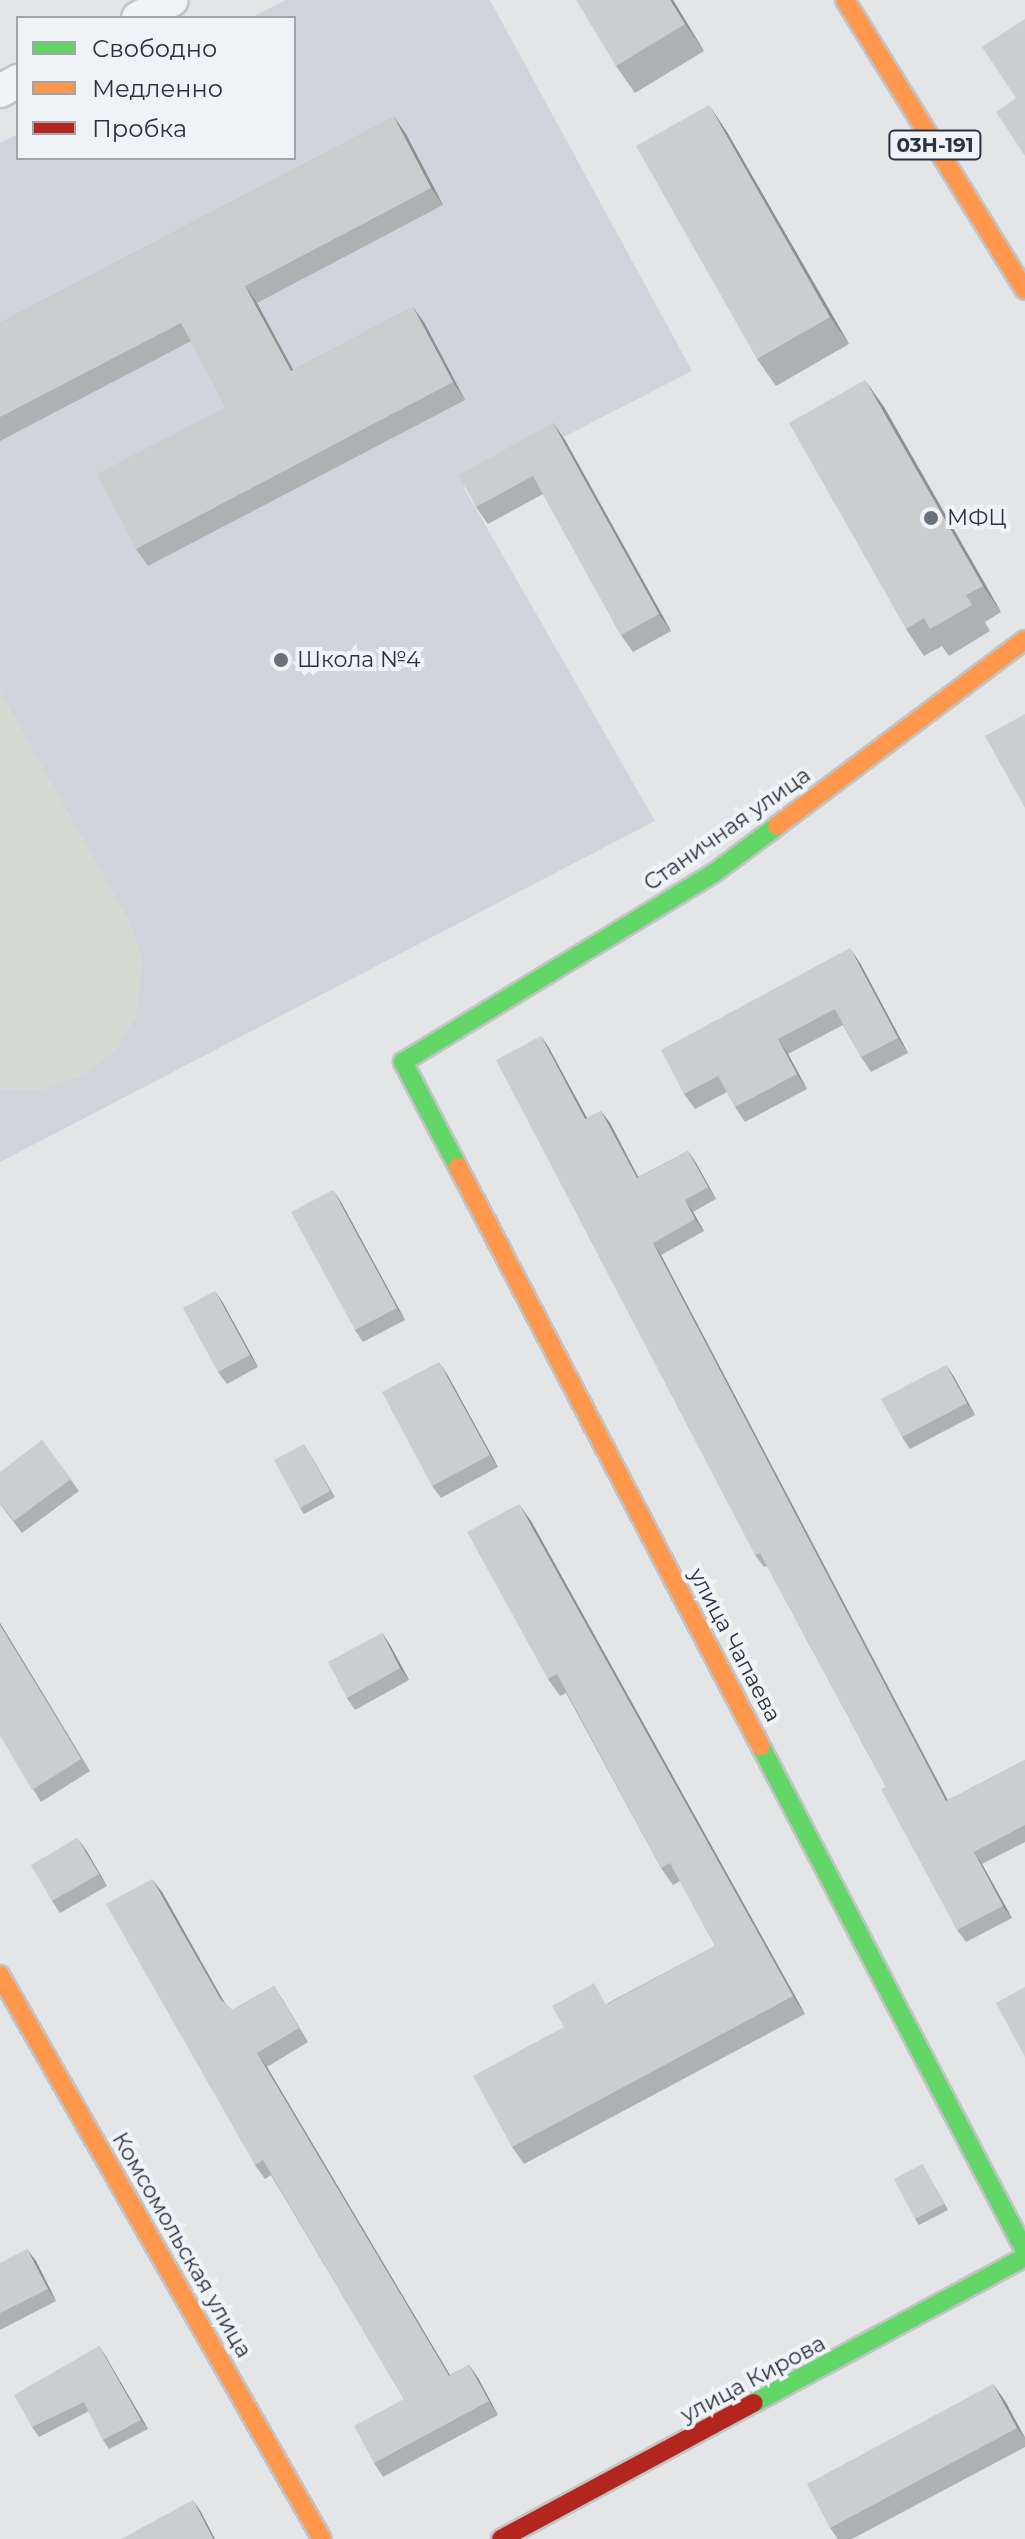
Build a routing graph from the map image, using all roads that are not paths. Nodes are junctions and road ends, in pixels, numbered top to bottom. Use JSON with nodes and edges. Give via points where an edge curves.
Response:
{"nodes":[{"id":1,"x":172,"y":0,"type":"edge"},
{"id":2,"x":845,"y":0,"type":"edge"},
{"id":3,"x":142,"y":16,"type":"edge"},
{"id":4,"x":1025,"y":290,"type":"edge"},
{"id":5,"x":1025,"y":640,"type":"edge"},
{"id":6,"x":403,"y":1062,"type":"joint"},
{"id":7,"x":0,"y":1975,"type":"edge"},
{"id":8,"x":1025,"y":2251,"type":"edge"},
{"id":9,"x":1025,"y":2257,"type":"edge"},
{"id":10,"x":322,"y":2539,"type":"edge"},
{"id":11,"x":501,"y":2539,"type":"edge"}],
"edges":[{"from":1,"to":3,"type":"street"},
{"from":2,"to":4,"type":"street","number":"03Н-191"},
{"from":5,"to":6,"type":"street","name":"Станичная улица","via":[[714,873]]},
{"from":6,"to":8,"type":"street","name":"улица Чапаева"},
{"from":7,"to":10,"type":"street","name":"Комсомольская улица"},
{"from":9,"to":11,"type":"street","name":"улица Кирова"}]}
